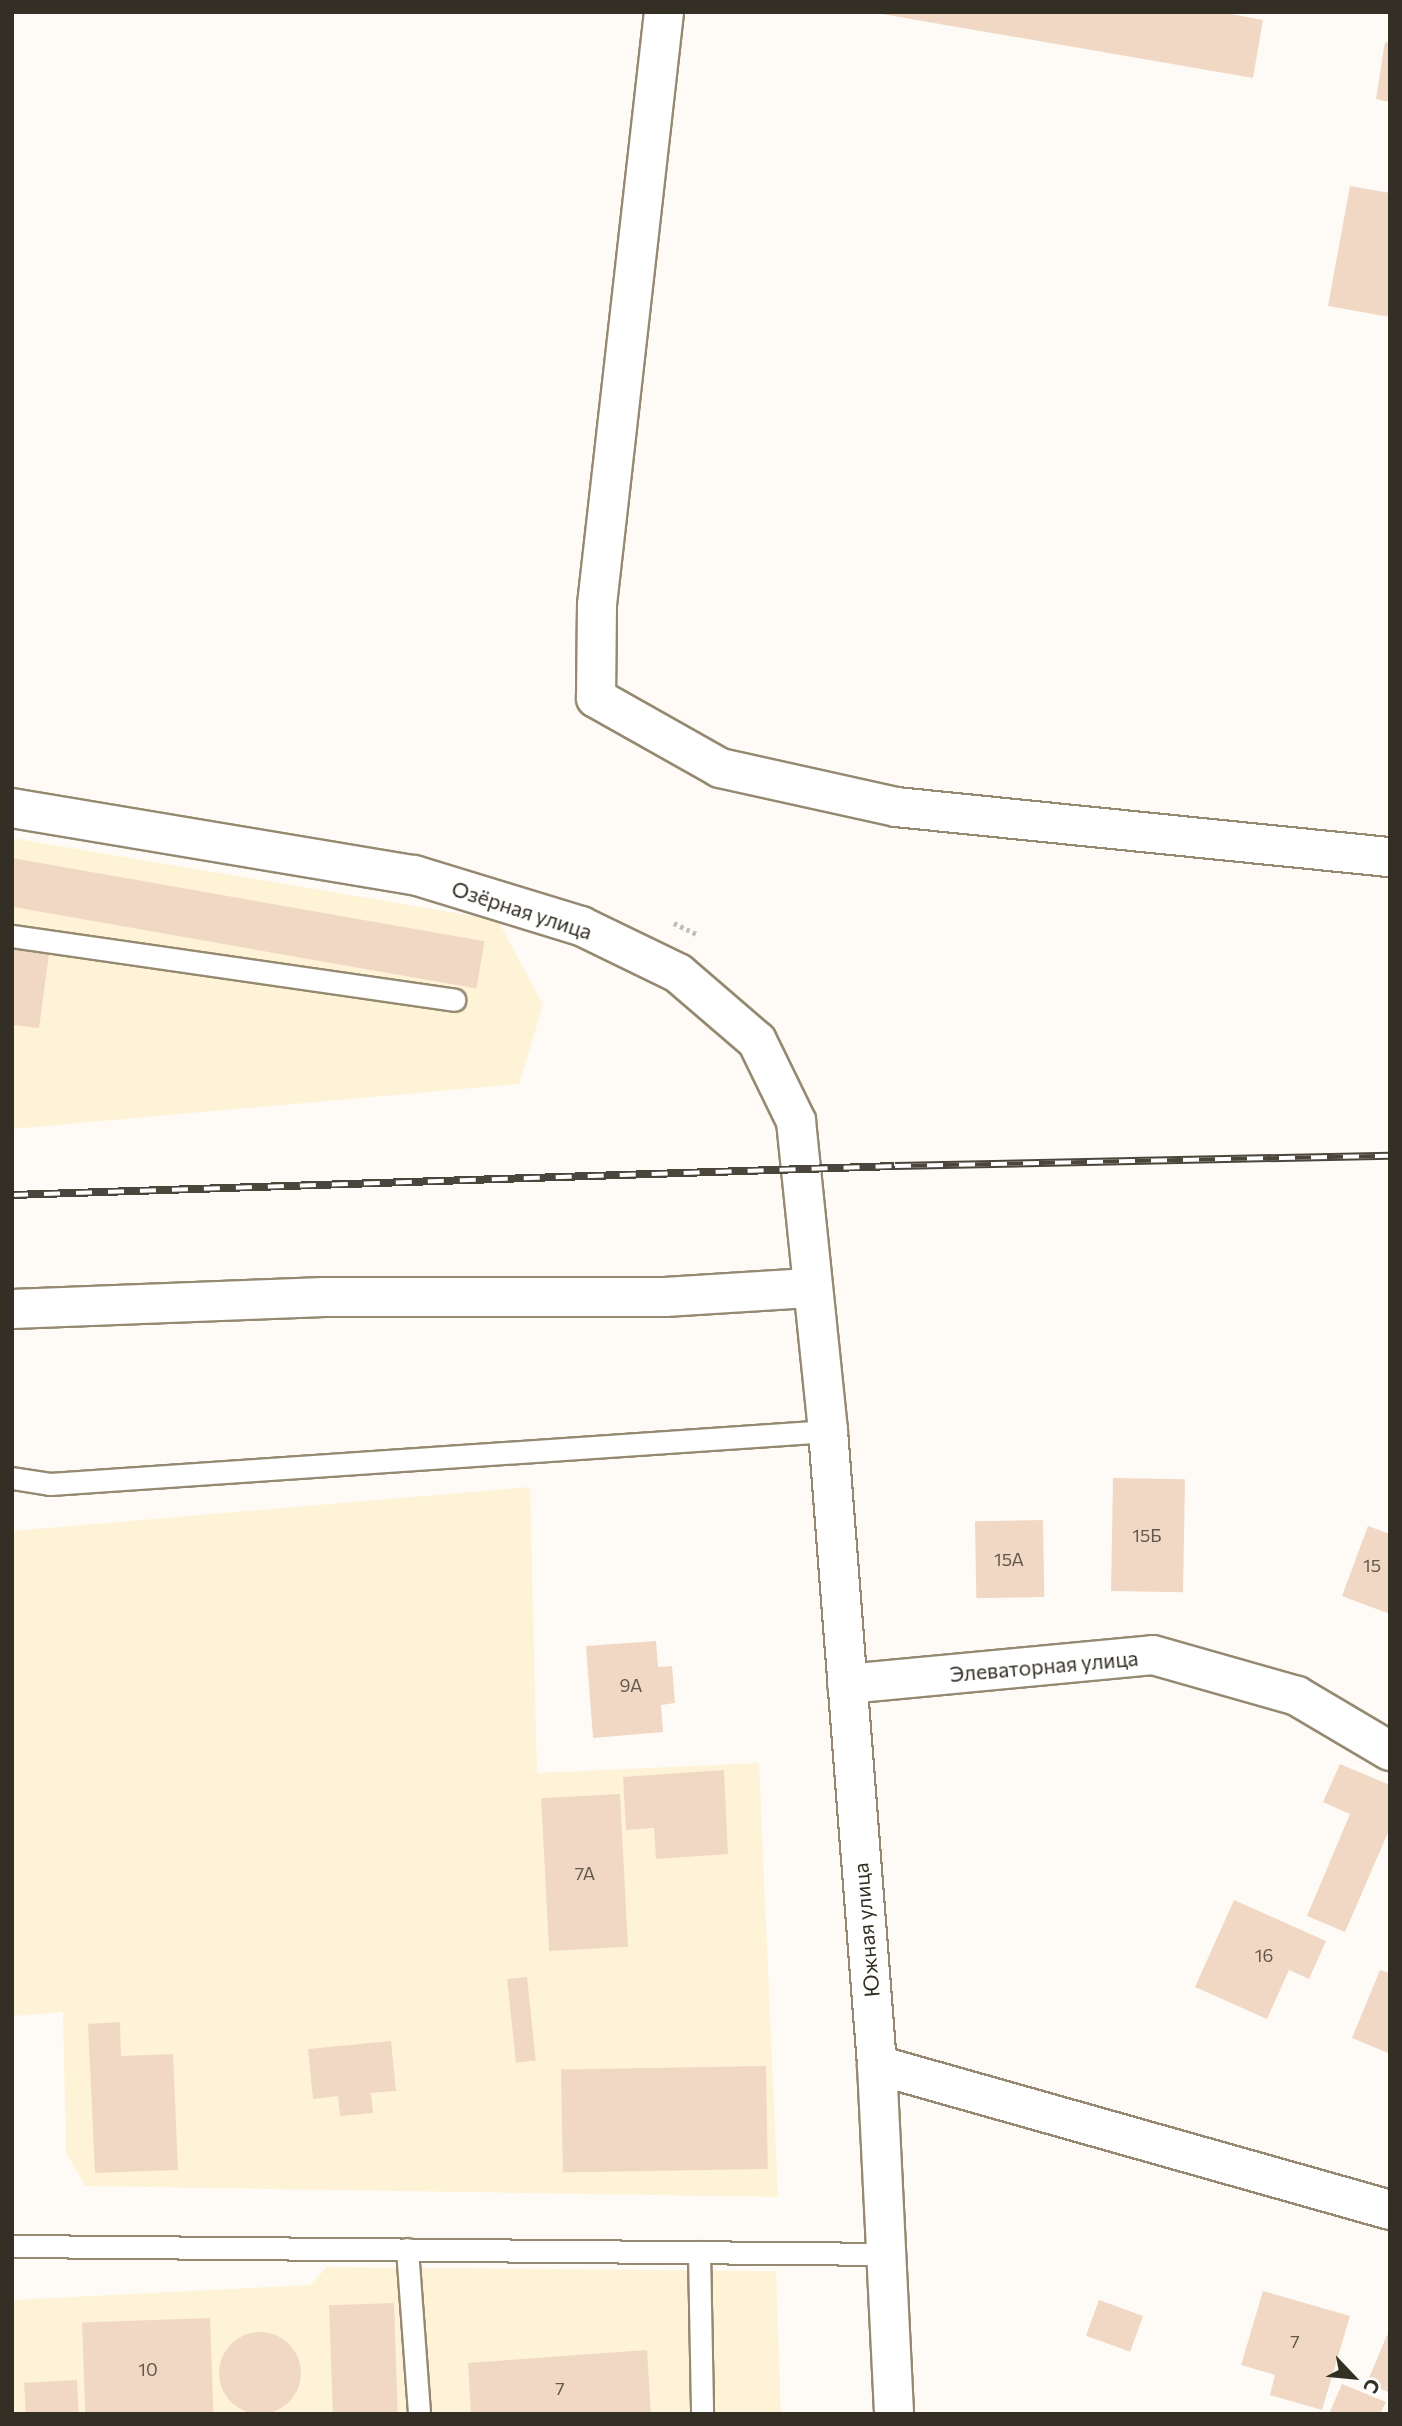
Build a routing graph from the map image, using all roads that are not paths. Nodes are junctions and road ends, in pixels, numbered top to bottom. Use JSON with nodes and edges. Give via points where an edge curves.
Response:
{"nodes":[{"id":1,"x":664,"y":12,"type":"edge"},
{"id":2,"x":12,"y":808,"type":"edge"},
{"id":3,"x":1390,"y":857,"type":"edge"},
{"id":4,"x":12,"y":936,"type":"edge"},
{"id":5,"x":454,"y":1000,"type":"dead end"},
{"id":6,"x":809,"y":1288,"type":"junction"},
{"id":7,"x":12,"y":1310,"type":"edge"},
{"id":8,"x":828,"y":1438,"type":"junction"},
{"id":9,"x":12,"y":1478,"type":"edge"},
{"id":10,"x":846,"y":1684,"type":"junction"},
{"id":11,"x":1390,"y":1751,"type":"edge"},
{"id":12,"x":877,"y":2065,"type":"junction"},
{"id":13,"x":1390,"y":2210,"type":"edge"},
{"id":14,"x":12,"y":2246,"type":"edge"},
{"id":15,"x":407,"y":2249,"type":"junction"},
{"id":16,"x":699,"y":2252,"type":"junction"},
{"id":17,"x":887,"y":2254,"type":"junction"},
{"id":18,"x":419,"y":2414,"type":"edge"},
{"id":19,"x":702,"y":2414,"type":"edge"},
{"id":20,"x":894,"y":2414,"type":"edge"}],
"edges":[{"from":1,"to":3,"type":"street","via":[[597,605],[596,698],[720,768],[896,807]]},
{"from":2,"to":6,"type":"street","name":"Озёрная улица","via":[[414,875],[581,926],[678,973],[757,1041],[796,1121]]},
{"from":4,"to":5,"type":"lane"},
{"from":6,"to":7,"type":"street","via":[[665,1297],[324,1297]]},
{"from":6,"to":8,"type":"street","name":"Озёрная улица"},
{"from":8,"to":9,"type":"lane","via":[[50,1484]]},
{"from":8,"to":10,"type":"street","name":"Южная улица"},
{"from":10,"to":11,"type":"street","name":"Элеваторная улица","via":[[1153,1655],[1297,1696]]},
{"from":10,"to":12,"type":"street","name":"Южная улица"},
{"from":12,"to":13,"type":"street"},
{"from":12,"to":17,"type":"street","name":"Южная улица"},
{"from":14,"to":15,"type":"lane"},
{"from":15,"to":16,"type":"lane"},
{"from":15,"to":18,"type":"lane"},
{"from":16,"to":17,"type":"lane"},
{"from":16,"to":19,"type":"lane"},
{"from":17,"to":20,"type":"street","name":"Южная улица"}]}
